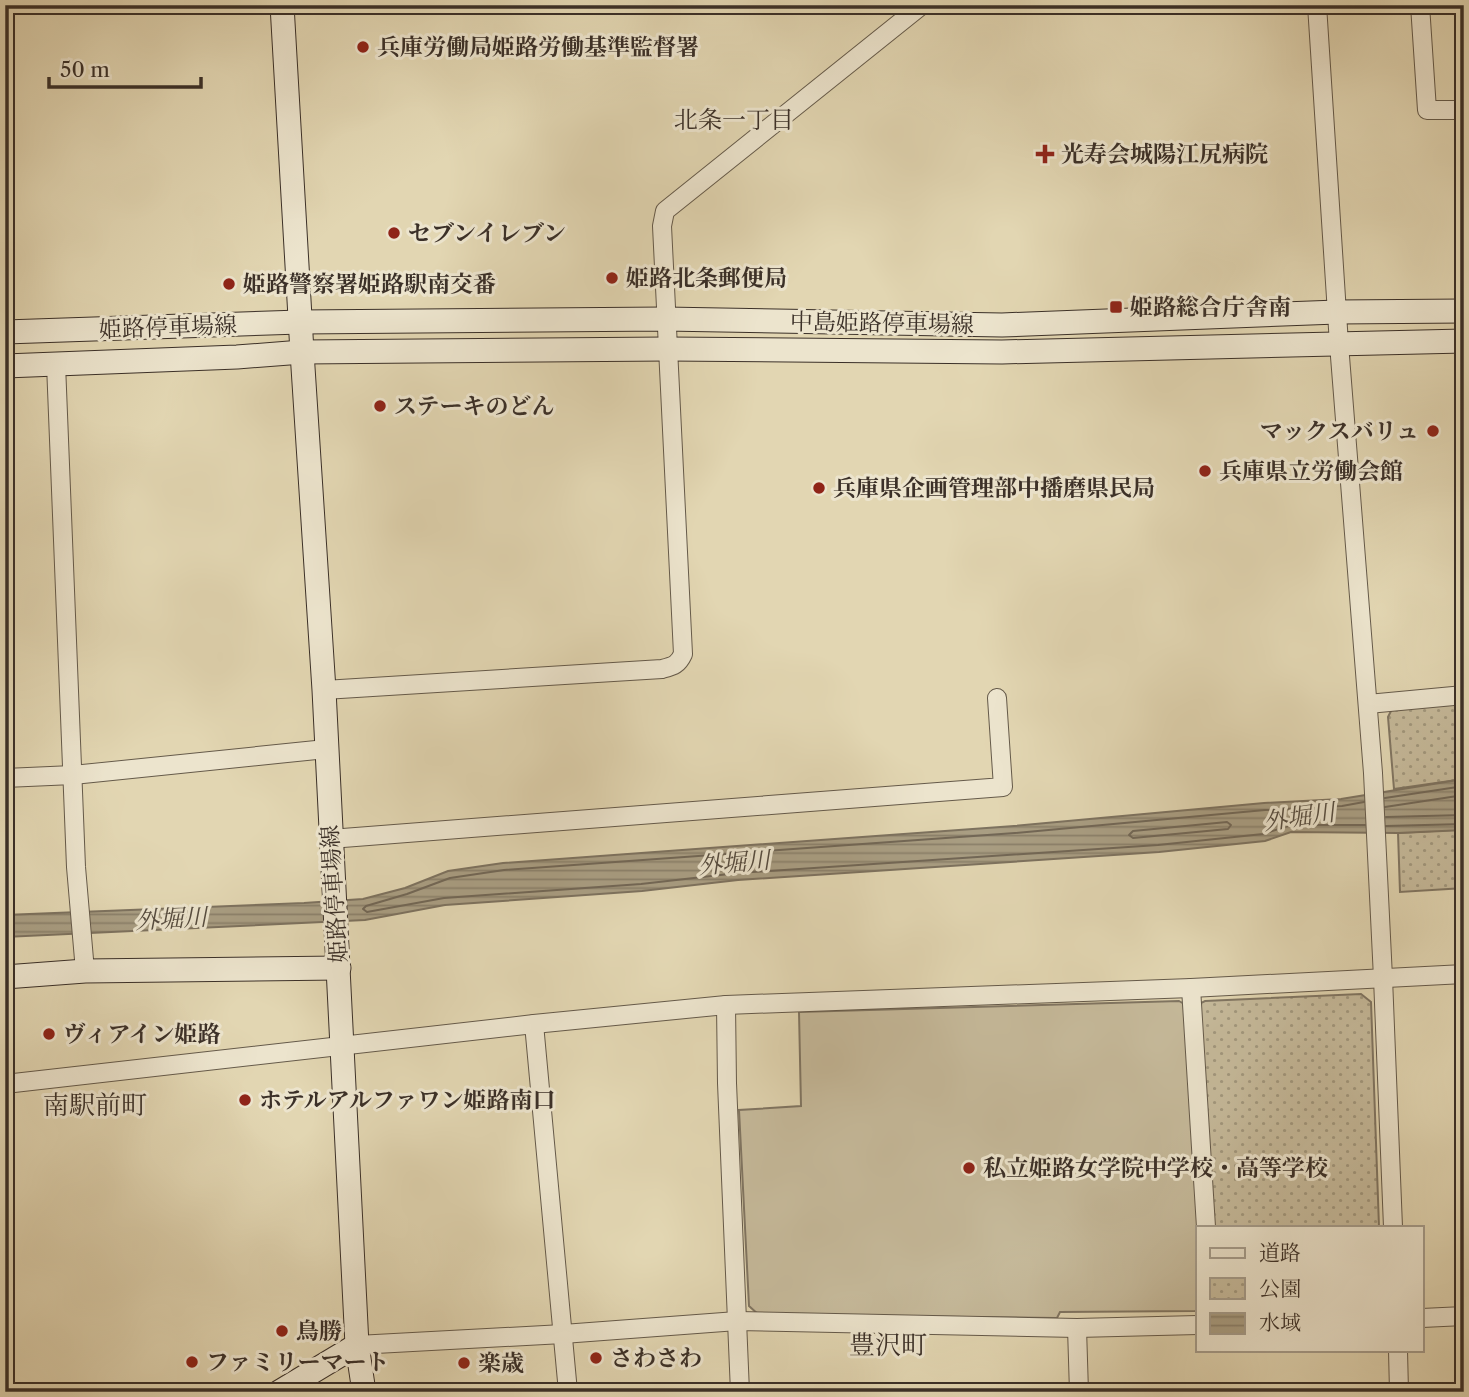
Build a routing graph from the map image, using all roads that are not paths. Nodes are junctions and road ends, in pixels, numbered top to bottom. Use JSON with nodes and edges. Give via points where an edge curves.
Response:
{"nodes":[{"id":1,"x":282,"y":5,"type":"edge"},
{"id":2,"x":922,"y":5,"type":"edge"},
{"id":3,"x":1317,"y":5,"type":"edge"},
{"id":4,"x":1420,"y":5,"type":"edge"},
{"id":5,"x":1464,"y":110,"type":"edge"},
{"id":6,"x":1464,"y":311,"type":"edge"},
{"id":7,"x":1337,"y":312,"type":"junction"},
{"id":8,"x":666,"y":319,"type":"junction"},
{"id":9,"x":300,"y":323,"type":"junction"},
{"id":10,"x":5,"y":332,"type":"edge"},
{"id":11,"x":1464,"y":341,"type":"edge"},
{"id":12,"x":1339,"y":344,"type":"junction"},
{"id":13,"x":667,"y":349,"type":"junction"},
{"id":14,"x":302,"y":352,"type":"junction"},
{"id":15,"x":56,"y":364,"type":"junction"},
{"id":16,"x":5,"y":366,"type":"edge"},
{"id":17,"x":324,"y":690,"type":"junction"},
{"id":18,"x":1464,"y":695,"type":"edge"},
{"id":19,"x":997,"y":698,"type":"dead end"},
{"id":20,"x":1368,"y":704,"type":"junction"},
{"id":21,"x":326,"y":749,"type":"junction"},
{"id":22,"x":73,"y":775,"type":"junction"},
{"id":23,"x":5,"y":778,"type":"edge"},
{"id":24,"x":330,"y":839,"type":"junction"},
{"id":25,"x":339,"y":968,"type":"junction"},
{"id":26,"x":85,"y":971,"type":"junction"},
{"id":27,"x":1464,"y":974,"type":"edge"},
{"id":28,"x":5,"y":977,"type":"edge"},
{"id":29,"x":1383,"y":978,"type":"junction"},
{"id":30,"x":1191,"y":988,"type":"junction"},
{"id":31,"x":726,"y":1005,"type":"junction"},
{"id":32,"x":534,"y":1024,"type":"junction"},
{"id":33,"x":342,"y":1047,"type":"junction"},
{"id":34,"x":5,"y":1084,"type":"edge"},
{"id":35,"x":1206,"y":1226,"type":"edge"},
{"id":36,"x":1393,"y":1226,"type":"edge"},
{"id":37,"x":1464,"y":1316,"type":"edge"},
{"id":38,"x":1424,"y":1318,"type":"edge"},
{"id":39,"x":737,"y":1321,"type":"junction"},
{"id":40,"x":1196,"y":1325,"type":"edge"},
{"id":41,"x":1077,"y":1328,"type":"junction"},
{"id":42,"x":563,"y":1334,"type":"junction"},
{"id":43,"x":357,"y":1345,"type":"junction"},
{"id":44,"x":1398,"y":1352,"type":"edge"},
{"id":45,"x":279,"y":1392,"type":"edge"},
{"id":46,"x":364,"y":1392,"type":"edge"},
{"id":47,"x":568,"y":1392,"type":"edge"},
{"id":48,"x":740,"y":1392,"type":"edge"},
{"id":49,"x":1079,"y":1392,"type":"edge"},
{"id":50,"x":1399,"y":1392,"type":"edge"}],
"edges":[{"from":1,"to":9,"type":"main road"},
{"from":2,"to":8,"type":"street","via":[[665,211]]},
{"from":3,"to":7,"type":"street"},
{"from":4,"to":5,"type":"street","via":[[1427,110]]},
{"from":6,"to":7,"type":"main road","name":"中島姫路停車場線"},
{"from":7,"to":8,"type":"main road","name":"中島姫路停車場線","via":[[1002,325]]},
{"from":7,"to":12,"type":"street"},
{"from":8,"to":9,"type":"main road","name":"中島姫路停車場線"},
{"from":8,"to":13,"type":"street"},
{"from":9,"to":10,"type":"main road","name":"姫路停車場線"},
{"from":9,"to":14,"type":"main road","name":"姫路停車場線"},
{"from":11,"to":12,"type":"main road","name":"中島姫路停車場線"},
{"from":12,"to":13,"type":"main road","name":"中島姫路停車場線","via":[[1002,352]]},
{"from":12,"to":20,"type":"street"},
{"from":13,"to":14,"type":"main road","name":"中島姫路停車場線"},
{"from":13,"to":17,"type":"street","via":[[680,661],[662,669]]},
{"from":14,"to":15,"type":"main road","name":"姫路停車場線"},
{"from":14,"to":17,"type":"main road","name":"姫路停車場線"},
{"from":15,"to":16,"type":"main road","name":"姫路停車場線"},
{"from":15,"to":22,"type":"street"},
{"from":17,"to":21,"type":"main road","name":"姫路停車場線"},
{"from":18,"to":20,"type":"street"},
{"from":19,"to":24,"type":"street","via":[[1003,787]]},
{"from":20,"to":29,"type":"street"},
{"from":21,"to":22,"type":"street"},
{"from":21,"to":24,"type":"main road","name":"姫路停車場線"},
{"from":22,"to":23,"type":"street"},
{"from":22,"to":26,"type":"street"},
{"from":24,"to":25,"type":"main road","name":"姫路停車場線"},
{"from":25,"to":26,"type":"main road"},
{"from":25,"to":33,"type":"main road","name":"姫路停車場線"},
{"from":26,"to":28,"type":"main road"},
{"from":27,"to":29,"type":"street"},
{"from":29,"to":30,"type":"street"},
{"from":29,"to":36,"type":"street"},
{"from":30,"to":31,"type":"street"},
{"from":30,"to":35,"type":"street"},
{"from":31,"to":32,"type":"street"},
{"from":31,"to":39,"type":"street"},
{"from":32,"to":33,"type":"street"},
{"from":32,"to":42,"type":"street"},
{"from":33,"to":34,"type":"street"},
{"from":33,"to":43,"type":"main road","name":"姫路停車場線"},
{"from":37,"to":38,"type":"street"},
{"from":39,"to":41,"type":"street"},
{"from":39,"to":42,"type":"street"},
{"from":39,"to":48,"type":"street"},
{"from":40,"to":41,"type":"street"},
{"from":41,"to":49,"type":"street"},
{"from":42,"to":43,"type":"street"},
{"from":42,"to":47,"type":"street"},
{"from":43,"to":45,"type":"main road"},
{"from":43,"to":46,"type":"main road","name":"姫路停車場線"},
{"from":44,"to":50,"type":"street"}]}
